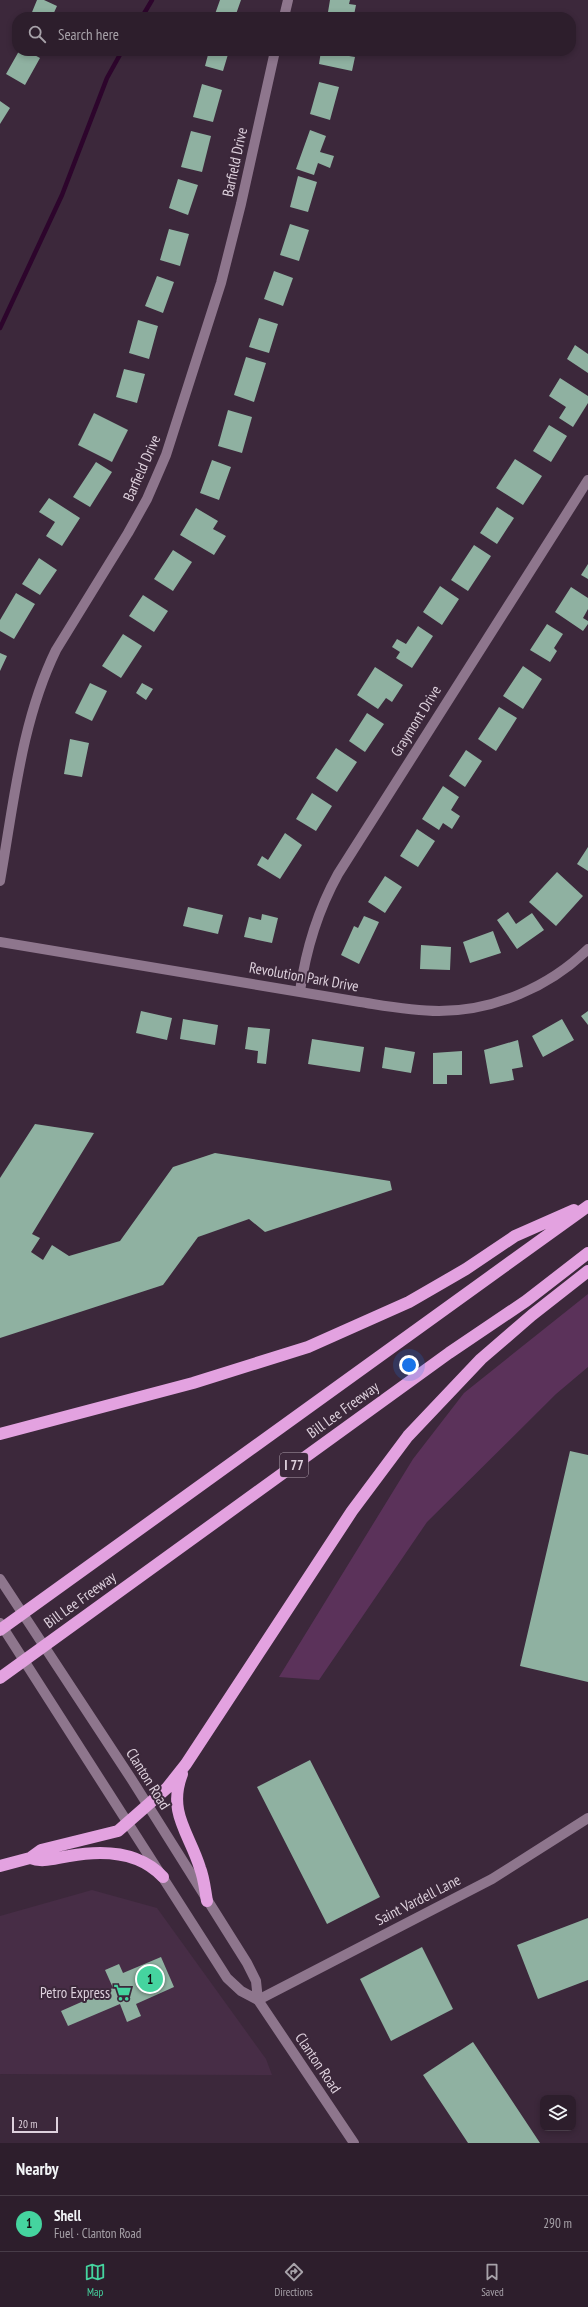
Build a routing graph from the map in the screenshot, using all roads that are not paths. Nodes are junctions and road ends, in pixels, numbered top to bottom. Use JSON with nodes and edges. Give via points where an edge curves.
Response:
{"nodes":[{"id":1,"x":288,"y":0,"type":"edge"},
{"id":2,"x":285,"y":12,"type":"edge"},
{"id":3,"x":274,"y":56,"type":"edge"},
{"id":4,"x":588,"y":480,"type":"edge"},
{"id":5,"x":0,"y":881,"type":"edge"},
{"id":6,"x":0,"y":942,"type":"edge"},
{"id":7,"x":588,"y":949,"type":"edge"},
{"id":8,"x":300,"y":991,"type":"junction"},
{"id":9,"x":588,"y":1205,"type":"edge"},
{"id":10,"x":588,"y":1254,"type":"edge"},
{"id":11,"x":588,"y":1270,"type":"edge"},
{"id":12,"x":0,"y":1434,"type":"edge"},
{"id":13,"x":0,"y":1579,"type":"edge"},
{"id":14,"x":0,"y":1623,"type":"edge"},
{"id":15,"x":0,"y":1630,"type":"edge"},
{"id":16,"x":0,"y":1678,"type":"edge"},
{"id":17,"x":186,"y":1764,"type":"junction"},
{"id":18,"x":148,"y":1806,"type":"junction"},
{"id":19,"x":588,"y":1818,"type":"edge"},
{"id":20,"x":129,"y":1823,"type":"junction"},
{"id":21,"x":30,"y":1858,"type":"junction"},
{"id":22,"x":0,"y":1866,"type":"edge"},
{"id":23,"x":163,"y":1877,"type":"junction"},
{"id":24,"x":207,"y":1901,"type":"junction"},
{"id":25,"x":258,"y":2000,"type":"junction"},
{"id":26,"x":354,"y":2143,"type":"edge"}],
"edges":[{"from":1,"to":2,"type":"street"},
{"from":3,"to":5,"type":"street","name":"Barfield Drive","via":[[221,283],[174,432],[143,505],[56,650],[44,675],[26,735]]},
{"from":4,"to":8,"type":"street","name":"Graymont Drive","via":[[338,874],[322,903],[311,933]]},
{"from":6,"to":8,"type":"street","name":"Revolution Park Drive"},
{"from":7,"to":8,"type":"street","name":"Revolution Park Drive","via":[[568,967],[542,984],[515,997],[485,1006],[439,1011],[412,1010]]},
{"from":9,"to":12,"type":"highway","via":[[515,1236],[466,1270],[409,1302],[308,1348]]},
{"from":9,"to":15,"type":"highway","name":"Bill Lee Freeway","number":"I 77"},
{"from":10,"to":16,"type":"highway","name":"Bill Lee Freeway","number":"I 77"},
{"from":11,"to":17,"type":"highway","via":[[481,1359],[408,1436],[352,1511]]},
{"from":13,"to":18,"type":"street","name":"Clanton Road"},
{"from":14,"to":20,"type":"street","name":"Clanton Road"},
{"from":17,"to":18,"type":"highway","via":[[170,1785]]},
{"from":17,"to":24,"type":"highway","via":[[179,1784],[178,1812],[183,1832],[200,1867]]},
{"from":18,"to":20,"type":"highway"},
{"from":18,"to":24,"type":"street","name":"Clanton Road"},
{"from":19,"to":25,"type":"street","name":"Saint Vardell Lane","via":[[492,1879]]},
{"from":20,"to":21,"type":"highway","via":[[114,1833],[41,1850]]},
{"from":20,"to":23,"type":"street","name":"Clanton Road"},
{"from":21,"to":22,"type":"highway"},
{"from":21,"to":23,"type":"highway","via":[[43,1861],[85,1853],[119,1854],[144,1862]]},
{"from":23,"to":25,"type":"street","name":"Clanton Road","via":[[227,1978],[241,1991]]},
{"from":24,"to":25,"type":"street","name":"Clanton Road","via":[[251,1969],[256,1982]]},
{"from":25,"to":26,"type":"street","name":"Clanton Road"}]}
